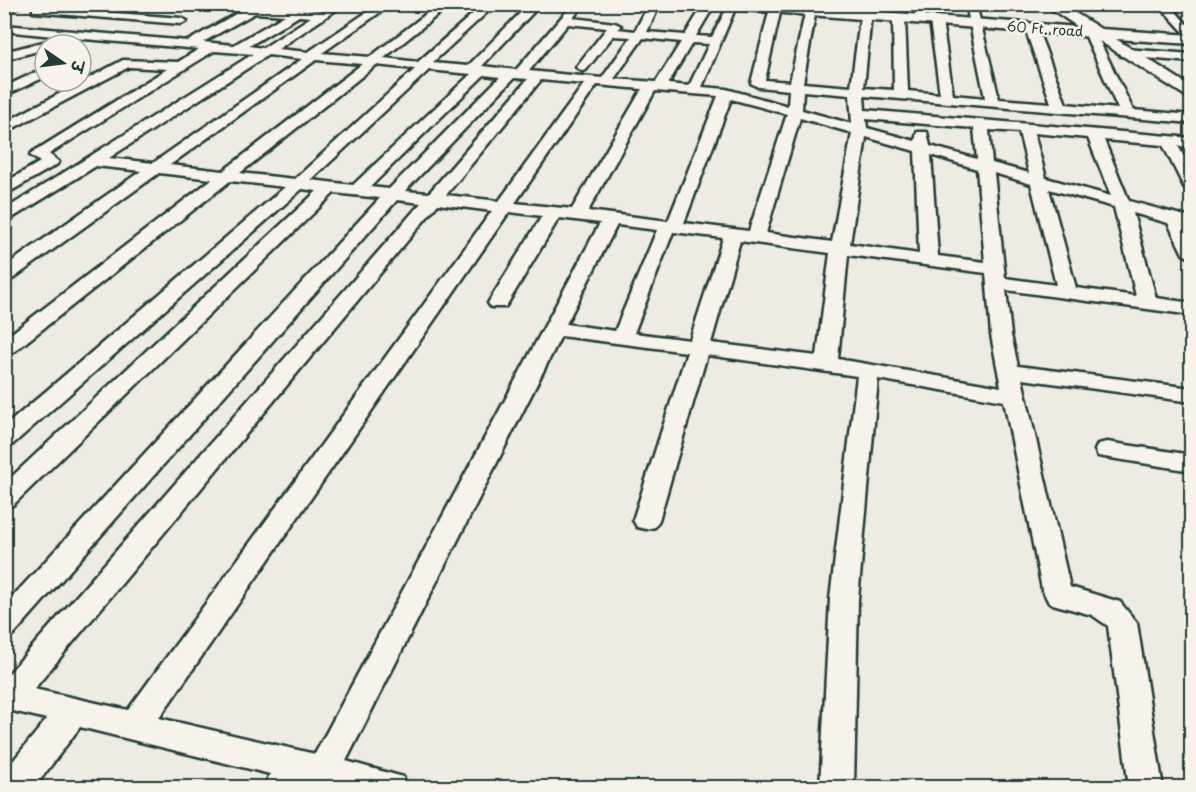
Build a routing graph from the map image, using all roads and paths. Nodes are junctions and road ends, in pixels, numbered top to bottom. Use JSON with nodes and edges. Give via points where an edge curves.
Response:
{"nodes":[{"id":1,"x":19,"y":4,"type":"edge"},
{"id":2,"x":104,"y":4,"type":"edge"},
{"id":3,"x":192,"y":4,"type":"edge"},
{"id":4,"x":340,"y":4,"type":"edge"},
{"id":5,"x":387,"y":4,"type":"edge"},
{"id":6,"x":446,"y":4,"type":"edge"},
{"id":7,"x":491,"y":4,"type":"edge"},
{"id":8,"x":536,"y":4,"type":"edge"},
{"id":9,"x":579,"y":4,"type":"edge"},
{"id":10,"x":655,"y":4,"type":"edge"},
{"id":11,"x":710,"y":4,"type":"edge"},
{"id":12,"x":971,"y":4,"type":"edge"},
{"id":13,"x":1050,"y":4,"type":"edge"},
{"id":14,"x":1163,"y":4,"type":"edge"},
{"id":15,"x":734,"y":5,"type":"edge"},
{"id":16,"x":211,"y":6,"type":"junction"},
{"id":17,"x":167,"y":7,"type":"dead end"},
{"id":18,"x":776,"y":7,"type":"edge"},
{"id":19,"x":811,"y":8,"type":"edge"},
{"id":20,"x":253,"y":9,"type":"junction"},
{"id":21,"x":4,"y":10,"type":"edge"},
{"id":22,"x":37,"y":10,"type":"dead end"},
{"id":23,"x":867,"y":10,"type":"edge"},
{"id":24,"x":921,"y":12,"type":"edge"},
{"id":25,"x":84,"y":13,"type":"junction"},
{"id":26,"x":297,"y":13,"type":"junction"},
{"id":27,"x":323,"y":15,"type":"junction"},
{"id":28,"x":125,"y":17,"type":"junction"},
{"id":29,"x":899,"y":18,"type":"junction"},
{"id":30,"x":565,"y":20,"type":"junction"},
{"id":31,"x":181,"y":21,"type":"junction"},
{"id":32,"x":936,"y":21,"type":"junction"},
{"id":33,"x":1177,"y":22,"type":"junction"},
{"id":34,"x":1191,"y":23,"type":"edge"},
{"id":35,"x":975,"y":24,"type":"junction"},
{"id":36,"x":4,"y":28,"type":"edge"},
{"id":37,"x":1031,"y":28,"type":"junction"},
{"id":38,"x":38,"y":31,"type":"junction"},
{"id":39,"x":59,"y":32,"type":"junction"},
{"id":40,"x":609,"y":32,"type":"junction"},
{"id":41,"x":72,"y":33,"type":"edge"},
{"id":42,"x":1095,"y":33,"type":"junction"},
{"id":43,"x":93,"y":35,"type":"edge"},
{"id":44,"x":639,"y":35,"type":"junction"},
{"id":45,"x":4,"y":38,"type":"edge"},
{"id":46,"x":689,"y":39,"type":"junction"},
{"id":47,"x":1191,"y":39,"type":"edge"},
{"id":48,"x":145,"y":40,"type":"junction"},
{"id":49,"x":716,"y":41,"type":"junction"},
{"id":50,"x":191,"y":44,"type":"junction"},
{"id":51,"x":213,"y":46,"type":"junction"},
{"id":52,"x":33,"y":48,"type":"edge"},
{"id":53,"x":238,"y":48,"type":"junction"},
{"id":54,"x":266,"y":51,"type":"junction"},
{"id":55,"x":1125,"y":52,"type":"junction"},
{"id":56,"x":313,"y":55,"type":"junction"},
{"id":57,"x":4,"y":56,"type":"edge"},
{"id":58,"x":1191,"y":58,"type":"edge"},
{"id":59,"x":33,"y":60,"type":"edge"},
{"id":60,"x":374,"y":60,"type":"junction"},
{"id":61,"x":1143,"y":64,"type":"junction"},
{"id":62,"x":424,"y":65,"type":"junction"},
{"id":63,"x":179,"y":66,"type":"junction"},
{"id":64,"x":1191,"y":68,"type":"edge"},
{"id":65,"x":477,"y":70,"type":"junction"},
{"id":66,"x":524,"y":74,"type":"junction"},
{"id":67,"x":594,"y":76,"type":"junction"},
{"id":68,"x":33,"y":78,"type":"edge"},
{"id":69,"x":4,"y":81,"type":"edge"},
{"id":70,"x":24,"y":83,"type":"junction"},
{"id":71,"x":758,"y":83,"type":"junction"},
{"id":72,"x":656,"y":85,"type":"junction"},
{"id":73,"x":796,"y":87,"type":"junction"},
{"id":74,"x":694,"y":89,"type":"junction"},
{"id":75,"x":4,"y":92,"type":"edge"},
{"id":76,"x":857,"y":92,"type":"junction"},
{"id":77,"x":726,"y":93,"type":"junction"},
{"id":78,"x":901,"y":95,"type":"junction"},
{"id":79,"x":1191,"y":96,"type":"edge"},
{"id":80,"x":751,"y":99,"type":"junction"},
{"id":81,"x":947,"y":99,"type":"junction"},
{"id":82,"x":993,"y":102,"type":"junction"},
{"id":83,"x":1060,"y":108,"type":"junction"},
{"id":84,"x":795,"y":111,"type":"junction"},
{"id":85,"x":1127,"y":113,"type":"junction"},
{"id":86,"x":919,"y":119,"type":"junction"},
{"id":87,"x":1191,"y":119,"type":"edge"},
{"id":88,"x":861,"y":122,"type":"junction"},
{"id":89,"x":981,"y":124,"type":"junction"},
{"id":90,"x":1025,"y":128,"type":"junction"},
{"id":91,"x":4,"y":129,"type":"edge"},
{"id":92,"x":1094,"y":134,"type":"junction"},
{"id":93,"x":1168,"y":141,"type":"junction"},
{"id":94,"x":1191,"y":143,"type":"edge"},
{"id":95,"x":925,"y":148,"type":"junction"},
{"id":96,"x":93,"y":160,"type":"junction"},
{"id":97,"x":987,"y":166,"type":"junction"},
{"id":98,"x":154,"y":168,"type":"junction"},
{"id":99,"x":228,"y":177,"type":"junction"},
{"id":100,"x":1041,"y":181,"type":"junction"},
{"id":101,"x":297,"y":185,"type":"junction"},
{"id":102,"x":1191,"y":187,"type":"edge"},
{"id":103,"x":328,"y":189,"type":"junction"},
{"id":104,"x":4,"y":190,"type":"edge"},
{"id":105,"x":355,"y":192,"type":"junction"},
{"id":106,"x":391,"y":196,"type":"junction"},
{"id":107,"x":430,"y":200,"type":"junction"},
{"id":108,"x":1122,"y":204,"type":"junction"},
{"id":109,"x":503,"y":208,"type":"junction"},
{"id":110,"x":553,"y":213,"type":"junction"},
{"id":111,"x":577,"y":216,"type":"junction"},
{"id":112,"x":4,"y":218,"type":"edge"},
{"id":113,"x":611,"y":219,"type":"junction"},
{"id":114,"x":1183,"y":222,"type":"edge"},
{"id":115,"x":671,"y":227,"type":"junction"},
{"id":116,"x":733,"y":235,"type":"junction"},
{"id":117,"x":756,"y":238,"type":"junction"},
{"id":118,"x":840,"y":249,"type":"junction"},
{"id":119,"x":1191,"y":254,"type":"edge"},
{"id":120,"x":929,"y":261,"type":"junction"},
{"id":121,"x":4,"y":276,"type":"edge"},
{"id":122,"x":996,"y":276,"type":"junction"},
{"id":123,"x":1068,"y":293,"type":"junction"},
{"id":124,"x":1147,"y":302,"type":"junction"},
{"id":125,"x":498,"y":303,"type":"dead end"},
{"id":126,"x":1191,"y":309,"type":"edge"},
{"id":127,"x":554,"y":329,"type":"junction"},
{"id":128,"x":622,"y":338,"type":"junction"},
{"id":129,"x":698,"y":348,"type":"junction"},
{"id":130,"x":4,"y":350,"type":"edge"},
{"id":131,"x":827,"y":364,"type":"junction"},
{"id":132,"x":868,"y":371,"type":"junction"},
{"id":133,"x":1008,"y":371,"type":"junction"},
{"id":134,"x":1191,"y":395,"type":"edge"},
{"id":135,"x":1014,"y":396,"type":"junction"},
{"id":136,"x":4,"y":440,"type":"edge"},
{"id":137,"x":1107,"y":450,"type":"dead end"},
{"id":138,"x":1191,"y":463,"type":"edge"},
{"id":139,"x":4,"y":499,"type":"edge"},
{"id":140,"x":646,"y":519,"type":"dead end"},
{"id":141,"x":4,"y":626,"type":"edge"},
{"id":142,"x":7,"y":695,"type":"edge"},
{"id":143,"x":73,"y":711,"type":"junction"},
{"id":144,"x":135,"y":726,"type":"junction"},
{"id":145,"x":300,"y":775,"type":"edge"},
{"id":146,"x":381,"y":786,"type":"edge"},
{"id":147,"x":13,"y":788,"type":"edge"},
{"id":148,"x":837,"y":788,"type":"edge"},
{"id":149,"x":1146,"y":788,"type":"edge"}],
"edges":[{"from":1,"to":21,"type":"street"},
{"from":2,"to":25,"type":"street"},
{"from":3,"to":16,"type":"street"},
{"from":4,"to":27,"type":"street"},
{"from":5,"to":56,"type":"street"},
{"from":6,"to":60,"type":"street"},
{"from":7,"to":62,"type":"street"},
{"from":8,"to":65,"type":"street"},
{"from":9,"to":30,"type":"street"},
{"from":10,"to":44,"type":"street"},
{"from":11,"to":46,"type":"street"},
{"from":12,"to":35,"type":"street"},
{"from":13,"to":42,"type":"street"},
{"from":14,"to":33,"type":"street"},
{"from":15,"to":18,"type":"street","name":"60 Ft. road"},
{"from":15,"to":49,"type":"street"},
{"from":16,"to":20,"type":"street"},
{"from":16,"to":31,"type":"street"},
{"from":17,"to":28,"type":"street"},
{"from":18,"to":19,"type":"street","name":"60 Ft. road"},
{"from":18,"to":71,"type":"street"},
{"from":19,"to":23,"type":"street","name":"60 Ft. road"},
{"from":19,"to":73,"type":"street"},
{"from":20,"to":26,"type":"street"},
{"from":20,"to":50,"type":"street"},
{"from":22,"to":25,"type":"street"},
{"from":23,"to":29,"type":"street","name":"60 Ft. road"},
{"from":23,"to":76,"type":"street"},
{"from":24,"to":29,"type":"street","name":"60 Ft. road"},
{"from":24,"to":32,"type":"street","name":"60 Ft. road"},
{"from":25,"to":28,"type":"street"},
{"from":25,"to":38,"type":"street"},
{"from":26,"to":27,"type":"street"},
{"from":26,"to":53,"type":"street"},
{"from":27,"to":54,"type":"street"},
{"from":28,"to":31,"type":"street"},
{"from":28,"to":39,"type":"street"},
{"from":29,"to":78,"type":"street"},
{"from":30,"to":40,"type":"street","via":[[615,25]]},
{"from":30,"to":66,"type":"street"},
{"from":31,"to":48,"type":"street"},
{"from":32,"to":35,"type":"street","name":"60 Ft. road"},
{"from":32,"to":81,"type":"street"},
{"from":33,"to":34,"type":"street"},
{"from":33,"to":47,"type":"street"},
{"from":35,"to":37,"type":"street","name":"60 Ft. road"},
{"from":35,"to":82,"type":"street"},
{"from":36,"to":38,"type":"street"},
{"from":37,"to":42,"type":"street","name":"60 Ft. road"},
{"from":37,"to":83,"type":"street"},
{"from":38,"to":39,"type":"street"},
{"from":38,"to":45,"type":"street"},
{"from":39,"to":41,"type":"street"},
{"from":40,"to":44,"type":"street"},
{"from":40,"to":67,"type":"street"},
{"from":42,"to":47,"type":"street","name":"60 Ft. road"},
{"from":42,"to":55,"type":"street"},
{"from":42,"to":85,"type":"street"},
{"from":43,"to":48,"type":"street"},
{"from":44,"to":46,"type":"street"},
{"from":44,"to":67,"type":"street"},
{"from":46,"to":49,"type":"street"},
{"from":46,"to":72,"type":"street"},
{"from":48,"to":50,"type":"street"},
{"from":49,"to":74,"type":"street"},
{"from":50,"to":51,"type":"street"},
{"from":51,"to":53,"type":"street"},
{"from":51,"to":63,"type":"street"},
{"from":52,"to":57,"type":"street"},
{"from":53,"to":54,"type":"street"},
{"from":54,"to":56,"type":"street"},
{"from":54,"to":96,"type":"street"},
{"from":55,"to":58,"type":"street"},
{"from":55,"to":61,"type":"street"},
{"from":56,"to":60,"type":"street"},
{"from":56,"to":98,"type":"street"},
{"from":57,"to":59,"type":"street"},
{"from":60,"to":62,"type":"street"},
{"from":60,"to":99,"type":"street"},
{"from":61,"to":64,"type":"street"},
{"from":61,"to":79,"type":"street"},
{"from":62,"to":65,"type":"street"},
{"from":62,"to":101,"type":"street"},
{"from":63,"to":91,"type":"street","via":[[127,63]]},
{"from":63,"to":104,"type":"street","via":[[42,152],[40,158],[51,162]]},
{"from":65,"to":66,"type":"street"},
{"from":65,"to":105,"type":"street"},
{"from":66,"to":67,"type":"street"},
{"from":66,"to":106,"type":"street"},
{"from":66,"to":107,"type":"street"},
{"from":67,"to":72,"type":"street"},
{"from":67,"to":109,"type":"street"},
{"from":68,"to":70,"type":"street"},
{"from":69,"to":70,"type":"street"},
{"from":70,"to":75,"type":"street"},
{"from":71,"to":73,"type":"street"},
{"from":71,"to":80,"type":"street"},
{"from":72,"to":74,"type":"street"},
{"from":72,"to":111,"type":"street"},
{"from":73,"to":76,"type":"street"},
{"from":73,"to":84,"type":"street"},
{"from":74,"to":77,"type":"street"},
{"from":76,"to":78,"type":"street"},
{"from":76,"to":88,"type":"street"},
{"from":77,"to":80,"type":"street"},
{"from":77,"to":115,"type":"street"},
{"from":78,"to":81,"type":"street"},
{"from":80,"to":84,"type":"street"},
{"from":81,"to":82,"type":"street"},
{"from":82,"to":83,"type":"street"},
{"from":83,"to":85,"type":"street"},
{"from":84,"to":88,"type":"street"},
{"from":84,"to":117,"type":"street"},
{"from":85,"to":87,"type":"street"},
{"from":86,"to":88,"type":"street"},
{"from":86,"to":89,"type":"street"},
{"from":86,"to":95,"type":"street"},
{"from":88,"to":95,"type":"street"},
{"from":88,"to":118,"type":"street"},
{"from":89,"to":90,"type":"street"},
{"from":89,"to":97,"type":"street"},
{"from":90,"to":92,"type":"street"},
{"from":90,"to":100,"type":"street"},
{"from":92,"to":93,"type":"street"},
{"from":92,"to":108,"type":"street"},
{"from":93,"to":94,"type":"street"},
{"from":93,"to":102,"type":"street"},
{"from":95,"to":97,"type":"street"},
{"from":95,"to":120,"type":"street"},
{"from":96,"to":98,"type":"street"},
{"from":96,"to":112,"type":"street"},
{"from":97,"to":100,"type":"street"},
{"from":97,"to":122,"type":"street"},
{"from":98,"to":99,"type":"street"},
{"from":98,"to":121,"type":"street"},
{"from":99,"to":101,"type":"street"},
{"from":99,"to":130,"type":"street"},
{"from":100,"to":108,"type":"street"},
{"from":100,"to":123,"type":"street"},
{"from":101,"to":103,"type":"street"},
{"from":101,"to":136,"type":"street"},
{"from":103,"to":105,"type":"street"},
{"from":103,"to":139,"type":"street"},
{"from":105,"to":106,"type":"street"},
{"from":106,"to":107,"type":"street"},
{"from":106,"to":141,"type":"street"},
{"from":107,"to":109,"type":"street"},
{"from":107,"to":142,"type":"street"},
{"from":108,"to":114,"type":"street"},
{"from":108,"to":124,"type":"street"},
{"from":109,"to":110,"type":"street"},
{"from":109,"to":144,"type":"street"},
{"from":110,"to":111,"type":"street"},
{"from":110,"to":125,"type":"street"},
{"from":111,"to":113,"type":"street"},
{"from":113,"to":115,"type":"street"},
{"from":113,"to":127,"type":"street"},
{"from":114,"to":119,"type":"street"},
{"from":115,"to":116,"type":"street"},
{"from":115,"to":128,"type":"street"},
{"from":116,"to":117,"type":"street"},
{"from":116,"to":129,"type":"street"},
{"from":117,"to":118,"type":"street"},
{"from":118,"to":120,"type":"street"},
{"from":118,"to":131,"type":"street"},
{"from":120,"to":122,"type":"street"},
{"from":122,"to":123,"type":"street"},
{"from":122,"to":133,"type":"street","via":[[1000,335]]},
{"from":123,"to":124,"type":"street"},
{"from":124,"to":126,"type":"street"},
{"from":127,"to":128,"type":"street"},
{"from":127,"to":145,"type":"street"},
{"from":128,"to":129,"type":"street"},
{"from":129,"to":131,"type":"street"},
{"from":129,"to":140,"type":"street"},
{"from":131,"to":132,"type":"street"},
{"from":132,"to":135,"type":"street"},
{"from":132,"to":148,"type":"street","via":[[844,599]]},
{"from":133,"to":134,"type":"street"},
{"from":133,"to":135,"type":"street"},
{"from":135,"to":149,"type":"street","via":[[1056,589],[1059,595],[1104,606],[1117,614],[1122,623]]},
{"from":137,"to":138,"type":"street"},
{"from":142,"to":143,"type":"street"},
{"from":143,"to":144,"type":"street"},
{"from":143,"to":147,"type":"street"},
{"from":144,"to":145,"type":"street"},
{"from":145,"to":146,"type":"street"}]}
